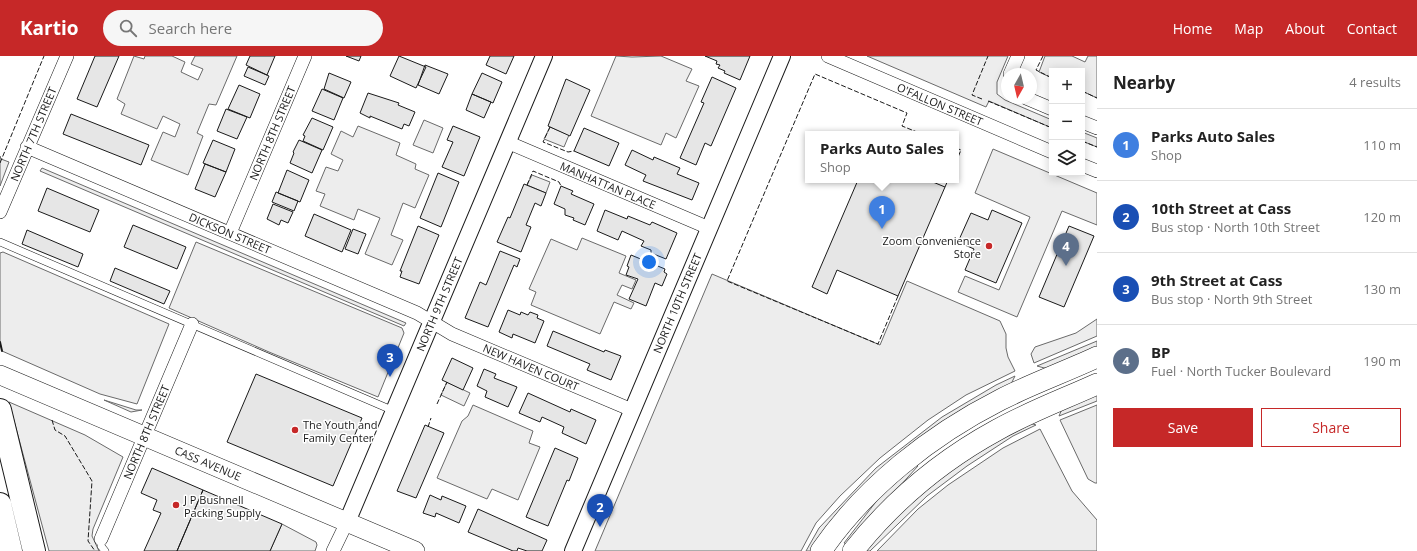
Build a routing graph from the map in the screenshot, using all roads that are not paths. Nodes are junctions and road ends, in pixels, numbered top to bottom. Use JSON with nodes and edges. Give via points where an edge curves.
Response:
{"nodes":[{"id":1,"x":67,"y":56,"type":"edge"},
{"id":2,"x":305,"y":56,"type":"edge"},
{"id":3,"x":544,"y":56,"type":"edge"},
{"id":4,"x":782,"y":56,"type":"edge"},
{"id":5,"x":828,"y":56,"type":"edge"},
{"id":6,"x":1018,"y":56,"type":"edge"},
{"id":7,"x":1013,"y":68,"type":"edge"},
{"id":8,"x":1037,"y":103,"type":"edge"},
{"id":9,"x":1049,"y":108,"type":"edge"},
{"id":10,"x":1085,"y":123,"type":"edge"},
{"id":11,"x":1097,"y":128,"type":"edge"},
{"id":12,"x":507,"y":142,"type":"junction"},
{"id":13,"x":28,"y":147,"type":"junction"},
{"id":14,"x":1049,"y":151,"type":"edge"},
{"id":15,"x":1085,"y":166,"type":"edge"},
{"id":16,"x":1097,"y":171,"type":"edge"},
{"id":17,"x":0,"y":212,"type":"edge"},
{"id":18,"x":709,"y":228,"type":"junction"},
{"id":19,"x":230,"y":233,"type":"junction"},
{"id":20,"x":0,"y":242,"type":"edge"},
{"id":21,"x":431,"y":322,"type":"junction"},
{"id":22,"x":192,"y":324,"type":"junction"},
{"id":23,"x":1097,"y":357,"type":"edge"},
{"id":24,"x":0,"y":374,"type":"edge"},
{"id":25,"x":1097,"y":384,"type":"edge"},
{"id":26,"x":1036,"y":397,"type":"junction"},
{"id":27,"x":0,"y":410,"type":"edge"},
{"id":28,"x":632,"y":410,"type":"junction"},
{"id":29,"x":394,"y":411,"type":"junction"},
{"id":30,"x":144,"y":436,"type":"junction"},
{"id":31,"x":0,"y":504,"type":"edge"},
{"id":32,"x":346,"y":522,"type":"junction"},
{"id":33,"x":103,"y":545,"type":"edge"},
{"id":34,"x":11,"y":551,"type":"edge"},
{"id":35,"x":34,"y":551,"type":"edge"},
{"id":36,"x":334,"y":551,"type":"edge"},
{"id":37,"x":415,"y":551,"type":"edge"},
{"id":38,"x":573,"y":551,"type":"edge"},
{"id":39,"x":821,"y":551,"type":"edge"},
{"id":40,"x":853,"y":551,"type":"edge"}],
"edges":[{"from":1,"to":13,"type":"street","name":"NORTH 7TH STREET"},
{"from":2,"to":19,"type":"street","name":"NORTH 8TH STREET"},
{"from":3,"to":12,"type":"street","name":"NORTH 9TH STREET"},
{"from":4,"to":18,"type":"street","name":"NORTH 10TH STREET"},
{"from":5,"to":14,"type":"street","name":"O'FALLON STREET"},
{"from":6,"to":7,"type":"street"},
{"from":8,"to":9,"type":"street"},
{"from":10,"to":11,"type":"street"},
{"from":12,"to":18,"type":"street","name":"MANHATTAN PLACE"},
{"from":12,"to":21,"type":"street","name":"NORTH 9TH STREET"},
{"from":13,"to":17,"type":"street","name":"NORTH 7TH STREET"},
{"from":13,"to":19,"type":"street","name":"DICKSON STREET"},
{"from":15,"to":16,"type":"street"},
{"from":18,"to":28,"type":"street","name":"NORTH 10TH STREET"},
{"from":19,"to":21,"type":"street","name":"DICKSON STREET","via":[[417,313]]},
{"from":20,"to":22,"type":"lane"},
{"from":21,"to":28,"type":"street","name":"NEW HAVEN COURT","via":[[452,334]]},
{"from":21,"to":29,"type":"street","name":"NORTH 9TH STREET"},
{"from":22,"to":29,"type":"lane"},
{"from":22,"to":30,"type":"street","name":"NORTH 8TH STREET"},
{"from":23,"to":26,"type":"main road"},
{"from":24,"to":30,"type":"main road","name":"CASS AVENUE"},
{"from":25,"to":26,"type":"main road"},
{"from":26,"to":39,"type":"main road","via":[[1001,400],[950,428],[869,494]]},
{"from":26,"to":40,"type":"main road","via":[[997,430],[927,477],[893,506]]},
{"from":27,"to":35,"type":"highway"},
{"from":28,"to":38,"type":"street","name":"NORTH 10TH STREET"},
{"from":29,"to":32,"type":"street","name":"NORTH 9TH STREET"},
{"from":30,"to":32,"type":"main road","name":"CASS AVENUE"},
{"from":30,"to":33,"type":"street","name":"NORTH 8TH STREET"},
{"from":31,"to":34,"type":"highway"},
{"from":32,"to":36,"type":"street","name":"NORTH 9TH STREET"},
{"from":32,"to":37,"type":"main road","name":"CASS AVENUE"}]}
